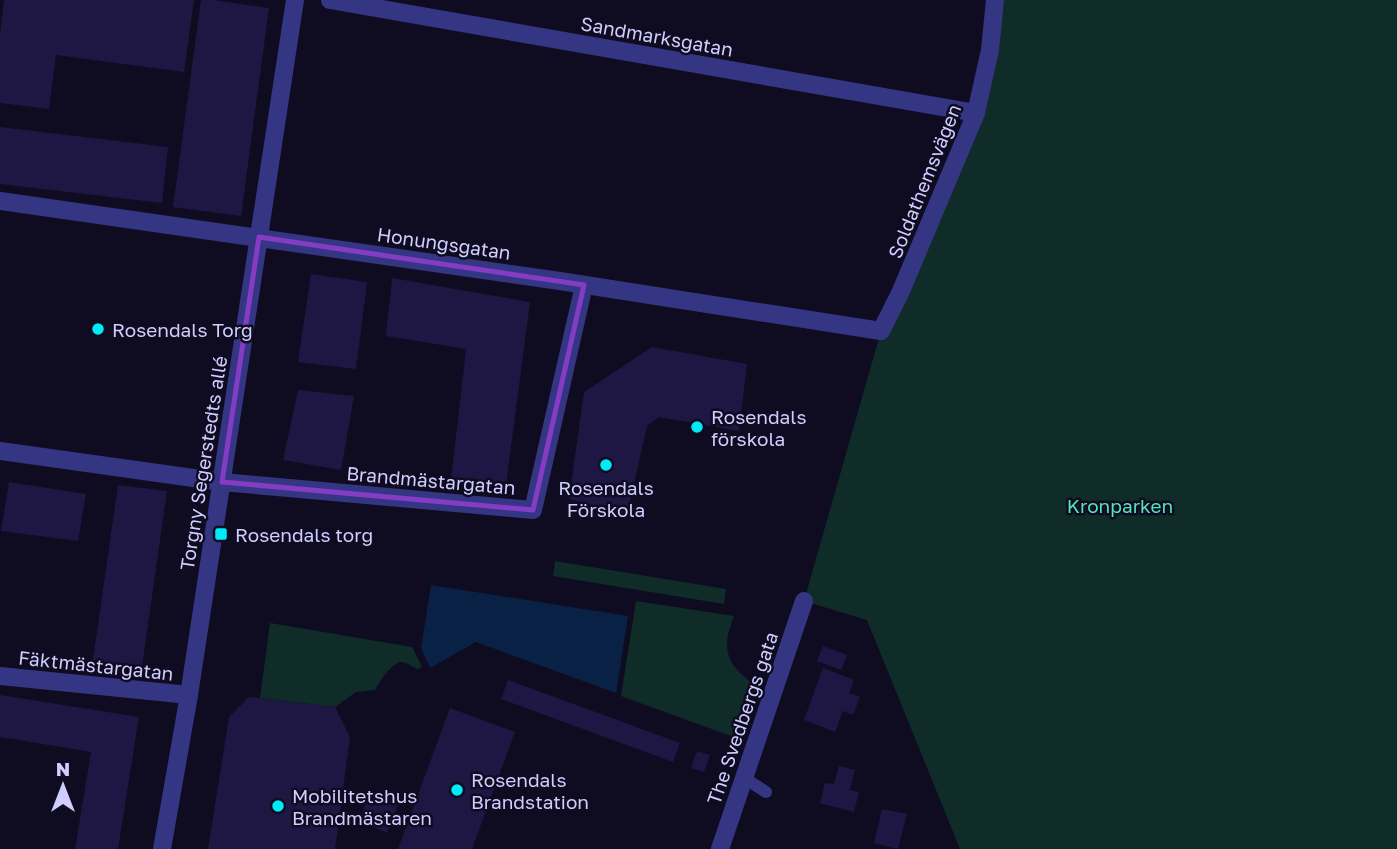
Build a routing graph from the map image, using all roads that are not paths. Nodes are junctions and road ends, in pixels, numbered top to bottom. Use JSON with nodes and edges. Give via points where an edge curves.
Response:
{"nodes":[{"id":1,"x":295,"y":0,"type":"edge"},
{"id":2,"x":330,"y":0,"type":"edge"},
{"id":3,"x":995,"y":0,"type":"edge"},
{"id":4,"x":976,"y":113,"type":"junction"},
{"id":5,"x":0,"y":201,"type":"edge"},
{"id":6,"x":259,"y":237,"type":"junction"},
{"id":7,"x":584,"y":285,"type":"junction"},
{"id":8,"x":881,"y":331,"type":"joint"},
{"id":9,"x":0,"y":451,"type":"edge"},
{"id":10,"x":222,"y":482,"type":"junction"},
{"id":11,"x":804,"y":601,"type":"dead end"},
{"id":12,"x":0,"y":676,"type":"edge"},
{"id":13,"x":188,"y":695,"type":"junction"},
{"id":14,"x":744,"y":778,"type":"junction"},
{"id":15,"x":766,"y":792,"type":"dead end"},
{"id":16,"x":162,"y":849,"type":"edge"},
{"id":17,"x":720,"y":849,"type":"edge"}],
"edges":[{"from":1,"to":6,"type":"street","name":"Torgny Segerstedts allé"},
{"from":2,"to":4,"type":"street","name":"Sandmarksgatan"},
{"from":3,"to":4,"type":"street","name":"Soldathemsvägen"},
{"from":4,"to":8,"type":"street","name":"Soldathemsvägen"},
{"from":5,"to":6,"type":"street","name":"Honungsgatan"},
{"from":6,"to":7,"type":"street","name":"Honungsgatan"},
{"from":6,"to":10,"type":"street","name":"Torgny Segerstedts allé"},
{"from":7,"to":8,"type":"street","name":"Honungsgatan"},
{"from":7,"to":10,"type":"street","name":"Brandmästargatan","via":[[533,510]]},
{"from":9,"to":10,"type":"street"},
{"from":10,"to":13,"type":"street","name":"Torgny Segerstedts allé"},
{"from":11,"to":14,"type":"street","name":"The Svedbergs gata"},
{"from":12,"to":13,"type":"street","name":"Fäktmästargatan"},
{"from":13,"to":16,"type":"street","name":"Torgny Segerstedts allé"},
{"from":14,"to":15,"type":"lane"},
{"from":14,"to":17,"type":"street","name":"The Svedbergs gata"}]}
